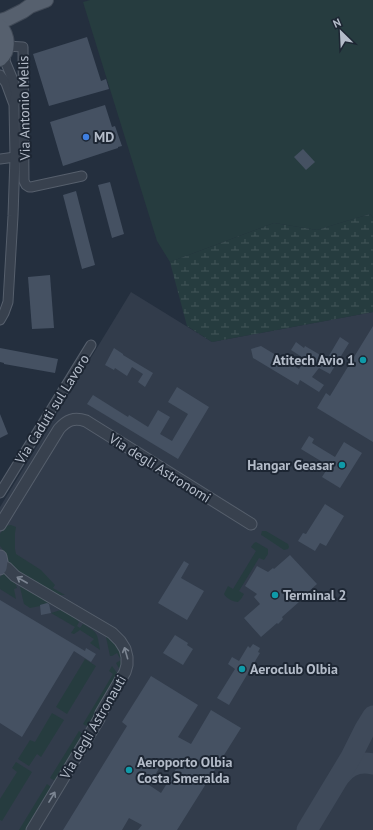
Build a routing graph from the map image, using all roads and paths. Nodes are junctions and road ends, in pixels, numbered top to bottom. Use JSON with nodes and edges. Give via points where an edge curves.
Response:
{"nodes":[{"id":1,"x":46,"y":0,"type":"edge"},
{"id":2,"x":23,"y":11,"type":"junction"},
{"id":3,"x":0,"y":21,"type":"edge"},
{"id":4,"x":0,"y":26,"type":"edge"},
{"id":5,"x":5,"y":49,"type":"edge"},
{"id":6,"x":0,"y":75,"type":"edge"},
{"id":7,"x":14,"y":105,"type":"junction"},
{"id":8,"x":15,"y":157,"type":"junction"},
{"id":9,"x":0,"y":160,"type":"edge"},
{"id":10,"x":82,"y":176,"type":"dead end"},
{"id":11,"x":0,"y":320,"type":"edge"},
{"id":12,"x":91,"y":345,"type":"dead end"},
{"id":13,"x":0,"y":493,"type":"edge"},
{"id":14,"x":251,"y":524,"type":"dead end"},
{"id":15,"x":0,"y":525,"type":"edge"},
{"id":16,"x":0,"y":563,"type":"edge"},
{"id":17,"x":32,"y":830,"type":"edge"}],
"edges":[{"from":1,"to":2,"type":"main road"},
{"from":2,"to":3,"type":"main road"},
{"from":2,"to":5,"type":"main road","via":[[10,30]]},
{"from":4,"to":5,"type":"main road","via":[[4,30]]},
{"from":5,"to":7,"type":"street","via":[[5,61],[16,93]]},
{"from":5,"to":10,"type":"street","name":"Via Antonio Melis","via":[[23,47],[26,185],[31,187]]},
{"from":6,"to":7,"type":"street","via":[[6,83]]},
{"from":7,"to":8,"type":"street"},
{"from":8,"to":9,"type":"street"},
{"from":8,"to":11,"type":"street","via":[[8,302]]},
{"from":12,"to":13,"type":"street","name":"Via Caduti sul Lavoro"},
{"from":14,"to":15,"type":"street","name":"Via degli Astronomi","via":[[86,421],[77,419],[68,421],[59,429]]},
{"from":17,"to":16,"type":"street","name":"Via degli Astronauti","one_way":true,"via":[[99,719],[127,668],[127,657],[123,645],[112,633],[15,576]]}]}
